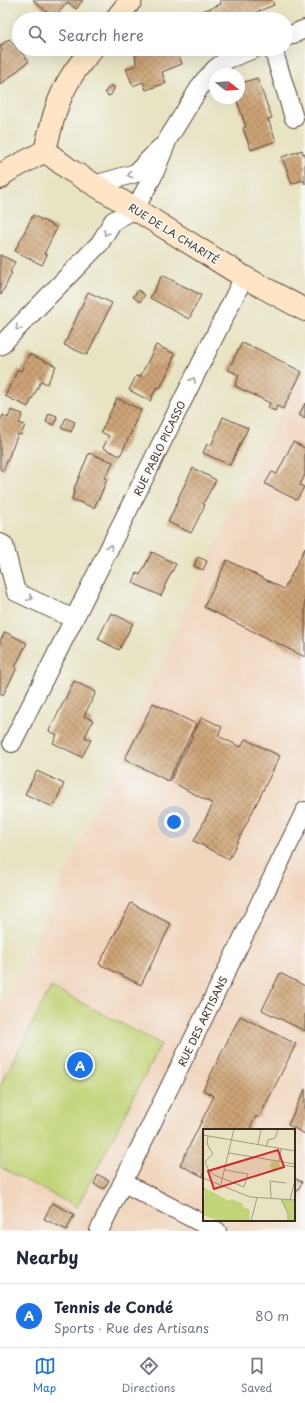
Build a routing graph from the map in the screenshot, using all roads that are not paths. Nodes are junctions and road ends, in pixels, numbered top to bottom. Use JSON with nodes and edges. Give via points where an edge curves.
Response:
{"nodes":[{"id":1,"x":132,"y":0,"type":"edge"},
{"id":2,"x":122,"y":12,"type":"edge"},
{"id":3,"x":305,"y":29,"type":"edge"},
{"id":4,"x":293,"y":34,"type":"edge"},
{"id":5,"x":87,"y":56,"type":"edge"},
{"id":6,"x":236,"y":56,"type":"edge"},
{"id":7,"x":275,"y":56,"type":"edge"},
{"id":8,"x":294,"y":118,"type":"dead end"},
{"id":9,"x":168,"y":139,"type":"junction"},
{"id":10,"x":45,"y":151,"type":"junction"},
{"id":11,"x":0,"y":178,"type":"edge"},
{"id":12,"x":94,"y":185,"type":"junction"},
{"id":13,"x":135,"y":209,"type":"junction"},
{"id":14,"x":244,"y":276,"type":"junction"},
{"id":15,"x":305,"y":310,"type":"edge"},
{"id":16,"x":0,"y":346,"type":"edge"},
{"id":17,"x":0,"y":543,"type":"edge"},
{"id":18,"x":74,"y":619,"type":"junction"},
{"id":19,"x":12,"y":743,"type":"dead end"},
{"id":20,"x":305,"y":811,"type":"edge"},
{"id":21,"x":124,"y":1183,"type":"junction"},
{"id":22,"x":100,"y":1231,"type":"edge"},
{"id":23,"x":217,"y":1231,"type":"edge"}],
"edges":[{"from":1,"to":2,"type":"street"},
{"from":3,"to":4,"type":"street"},
{"from":5,"to":10,"type":"street","via":[[71,76],[62,94]]},
{"from":6,"to":9,"type":"street","via":[[215,69],[203,82]]},
{"from":7,"to":8,"type":"street"},
{"from":9,"to":12,"type":"street","one_way":true,"via":[[136,174]]},
{"from":9,"to":13,"type":"street","via":[[153,176]]},
{"from":10,"to":11,"type":"street","via":[[4,173]]},
{"from":10,"to":12,"type":"street","name":"RUE DE LA CHARITÉ"},
{"from":12,"to":13,"type":"street","name":"RUE DE LA CHARITÉ"},
{"from":13,"to":14,"type":"street","name":"RUE DE LA CHARITÉ"},
{"from":13,"to":16,"type":"street","one_way":true,"via":[[113,222],[100,243]]},
{"from":14,"to":15,"type":"street","name":"RUE DE LA CHARITÉ"},
{"from":18,"to":14,"type":"street","name":"RUE PABLO PICASSO","one_way":true},
{"from":17,"to":18,"type":"street","one_way":true,"via":[[4,545],[16,592]]},
{"from":18,"to":19,"type":"street","name":"RUE PABLO PICASSO"},
{"from":20,"to":21,"type":"street","name":"RUE DES ARTISANS"},
{"from":21,"to":22,"type":"street","name":"RUE DES ARTISANS"},
{"from":21,"to":23,"type":"street"}]}
